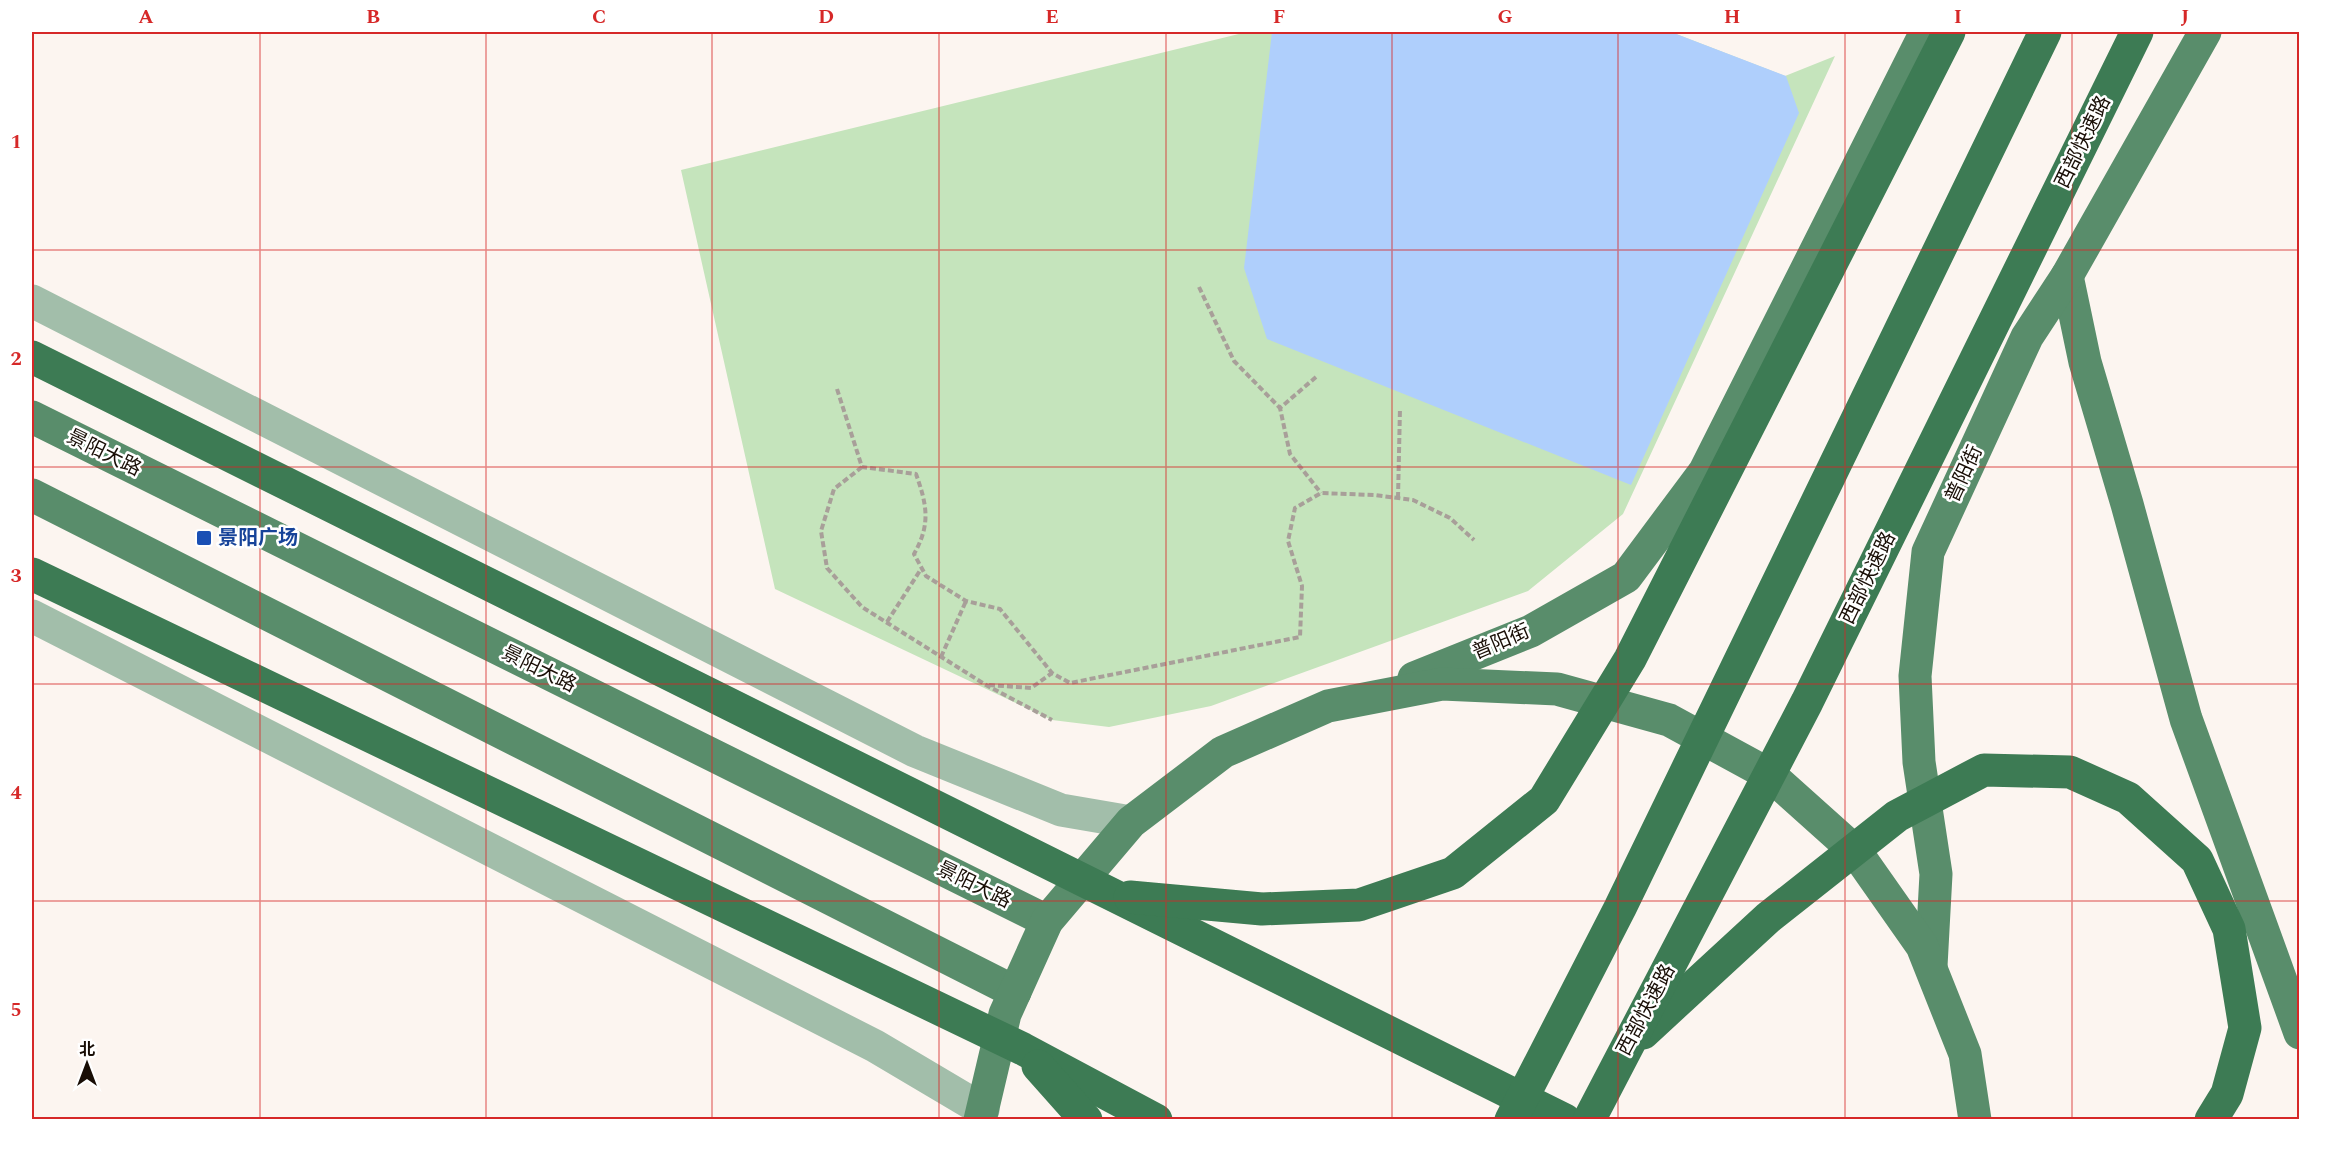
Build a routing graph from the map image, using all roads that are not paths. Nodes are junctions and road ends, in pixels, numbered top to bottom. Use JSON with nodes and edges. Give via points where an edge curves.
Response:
{"nodes":[{"id":1,"x":1926,"y":32,"type":"edge"},
{"id":2,"x":1949,"y":32,"type":"edge"},
{"id":3,"x":2045,"y":32,"type":"edge"},
{"id":4,"x":2137,"y":32,"type":"edge"},
{"id":5,"x":2205,"y":32,"type":"edge"},
{"id":6,"x":2067,"y":276,"type":"junction"},
{"id":7,"x":32,"y":301,"type":"edge"},
{"id":8,"x":32,"y":357,"type":"edge"},
{"id":9,"x":32,"y":417,"type":"edge"},
{"id":10,"x":32,"y":495,"type":"edge"},
{"id":11,"x":32,"y":574,"type":"edge"},
{"id":12,"x":32,"y":616,"type":"edge"},
{"id":13,"x":1358,"y":700,"type":"junction"},
{"id":14,"x":1131,"y":822,"type":"junction"},
{"id":15,"x":1111,"y":896,"type":"junction"},
{"id":16,"x":1047,"y":921,"type":"junction"},
{"id":17,"x":1930,"y":968,"type":"junction"},
{"id":18,"x":1015,"y":992,"type":"junction"},
{"id":19,"x":2300,"y":1034,"type":"edge"},
{"id":20,"x":1626,"y":1048,"type":"junction"},
{"id":21,"x":1023,"y":1049,"type":"junction"},
{"id":22,"x":982,"y":1115,"type":"edge"},
{"id":23,"x":1086,"y":1119,"type":"edge"},
{"id":24,"x":1156,"y":1119,"type":"edge"},
{"id":25,"x":1510,"y":1119,"type":"edge"},
{"id":26,"x":1565,"y":1119,"type":"edge"},
{"id":27,"x":1589,"y":1119,"type":"edge"},
{"id":28,"x":1975,"y":1119,"type":"edge"},
{"id":29,"x":2211,"y":1119,"type":"edge"}],
"edges":[{"from":1,"to":13,"type":"main road","name":"普阳街","via":[[1705,471],[1626,577],[1531,631]]},
{"from":2,"to":15,"type":"highway","via":[[1630,659],[1544,800],[1452,873],[1359,905],[1262,909]]},
{"from":3,"to":25,"type":"highway","via":[[1620,908]]},
{"from":4,"to":20,"type":"highway","name":"西部快速路","via":[[1807,702]]},
{"from":5,"to":6,"type":"main road","name":"普阳街"},
{"from":6,"to":17,"type":"main road","name":"普阳街","via":[[2027,337],[1928,552],[1915,676],[1918,762],[1936,874]]},
{"from":6,"to":19,"type":"main road","via":[[2085,362],[2186,719]]},
{"from":7,"to":14,"type":"street","via":[[915,751],[1061,810]]},
{"from":8,"to":15,"type":"highway"},
{"from":9,"to":16,"type":"main road","name":"景阳大路"},
{"from":10,"to":18,"type":"main road"},
{"from":11,"to":21,"type":"highway"},
{"from":12,"to":22,"type":"street","via":[[875,1046]]},
{"from":13,"to":14,"type":"main road","via":[[1328,706],[1223,752]]},
{"from":13,"to":17,"type":"main road","via":[[1442,684],[1557,689],[1669,720],[1770,775],[1856,852],[1922,946]]},
{"from":14,"to":16,"type":"main road"},
{"from":15,"to":26,"type":"highway"},
{"from":16,"to":18,"type":"main road"},
{"from":17,"to":28,"type":"main road","via":[[1965,1054]]},
{"from":18,"to":22,"type":"main road","via":[[1005,1014]]},
{"from":20,"to":27,"type":"highway","name":"西部快速路"},
{"from":20,"to":29,"type":"highway","via":[[1769,917],[1897,816],[1984,770],[2070,772],[2128,798],[2197,860],[2229,929],[2245,1028],[2227,1094]]},
{"from":21,"to":23,"type":"highway"},
{"from":21,"to":24,"type":"highway"}]}
